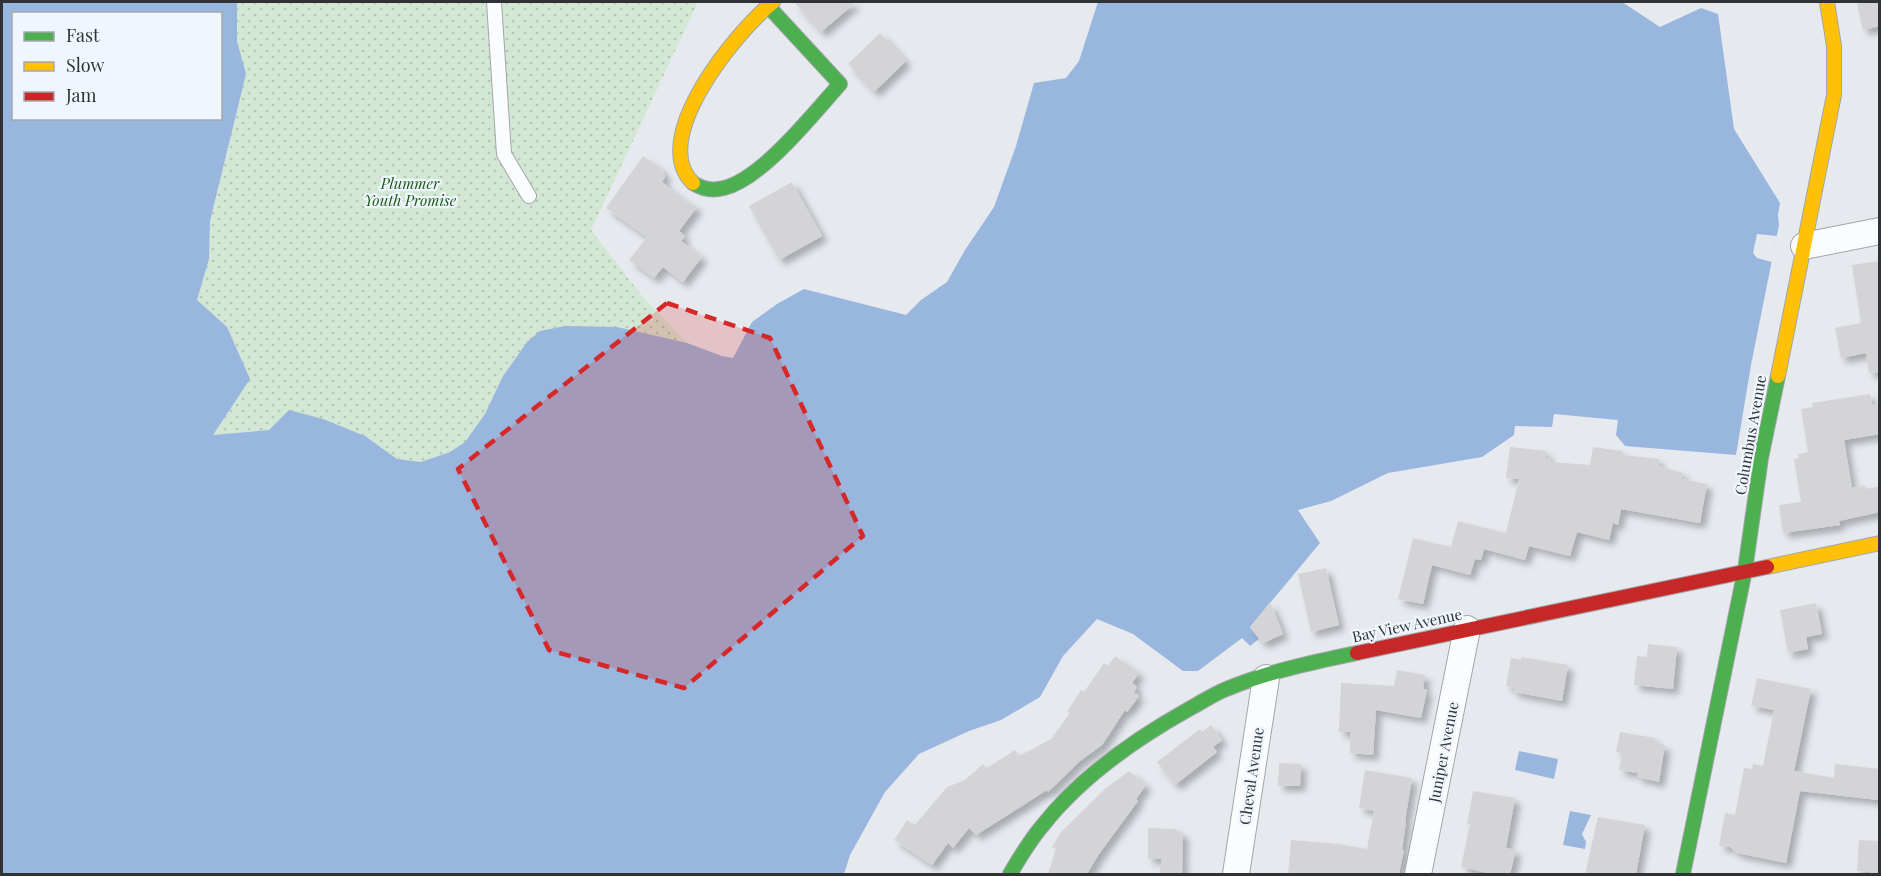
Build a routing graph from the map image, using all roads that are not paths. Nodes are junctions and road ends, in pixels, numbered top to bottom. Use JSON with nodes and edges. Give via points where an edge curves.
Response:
{"nodes":[{"id":1,"x":494,"y":2,"type":"edge"},
{"id":2,"x":1827,"y":2,"type":"edge"},
{"id":3,"x":771,"y":4,"type":"edge"},
{"id":4,"x":529,"y":196,"type":"dead end"},
{"id":5,"x":1880,"y":231,"type":"edge"},
{"id":6,"x":1804,"y":246,"type":"junction"},
{"id":7,"x":1880,"y":543,"type":"edge"},
{"id":8,"x":1745,"y":570,"type":"junction"},
{"id":9,"x":1467,"y":629,"type":"junction"},
{"id":10,"x":1266,"y":678,"type":"junction"},
{"id":11,"x":1010,"y":874,"type":"edge"},
{"id":12,"x":1236,"y":874,"type":"edge"},
{"id":13,"x":1418,"y":874,"type":"edge"},
{"id":14,"x":1683,"y":874,"type":"edge"}],
"edges":[{"from":1,"to":4,"type":"lane","via":[[504,154]]},
{"from":2,"to":6,"type":"street","name":"Columbus Avenue","via":[[1834,46],[1834,94]]},
{"from":3,"to":3,"type":"street","via":[[714,67],[686,124],[680,147],[681,168],[691,182],[705,189],[725,188],[760,167],[840,84]]},
{"from":5,"to":6,"type":"street"},
{"from":6,"to":8,"type":"street","name":"Columbus Avenue","via":[[1761,458]]},
{"from":7,"to":8,"type":"street","name":"Bay View Avenue"},
{"from":8,"to":9,"type":"street","name":"Bay View Avenue"},
{"from":8,"to":14,"type":"street","name":"Columbus Avenue"},
{"from":9,"to":10,"type":"street","name":"Bay View Avenue","via":[[1304,664]]},
{"from":9,"to":13,"type":"street","name":"Juniper Avenue"},
{"from":10,"to":11,"type":"street","name":"Bay View Avenue","via":[[1228,688],[1157,727],[1122,753],[1044,823]]},
{"from":10,"to":12,"type":"street","name":"Cheval Avenue"}]}
